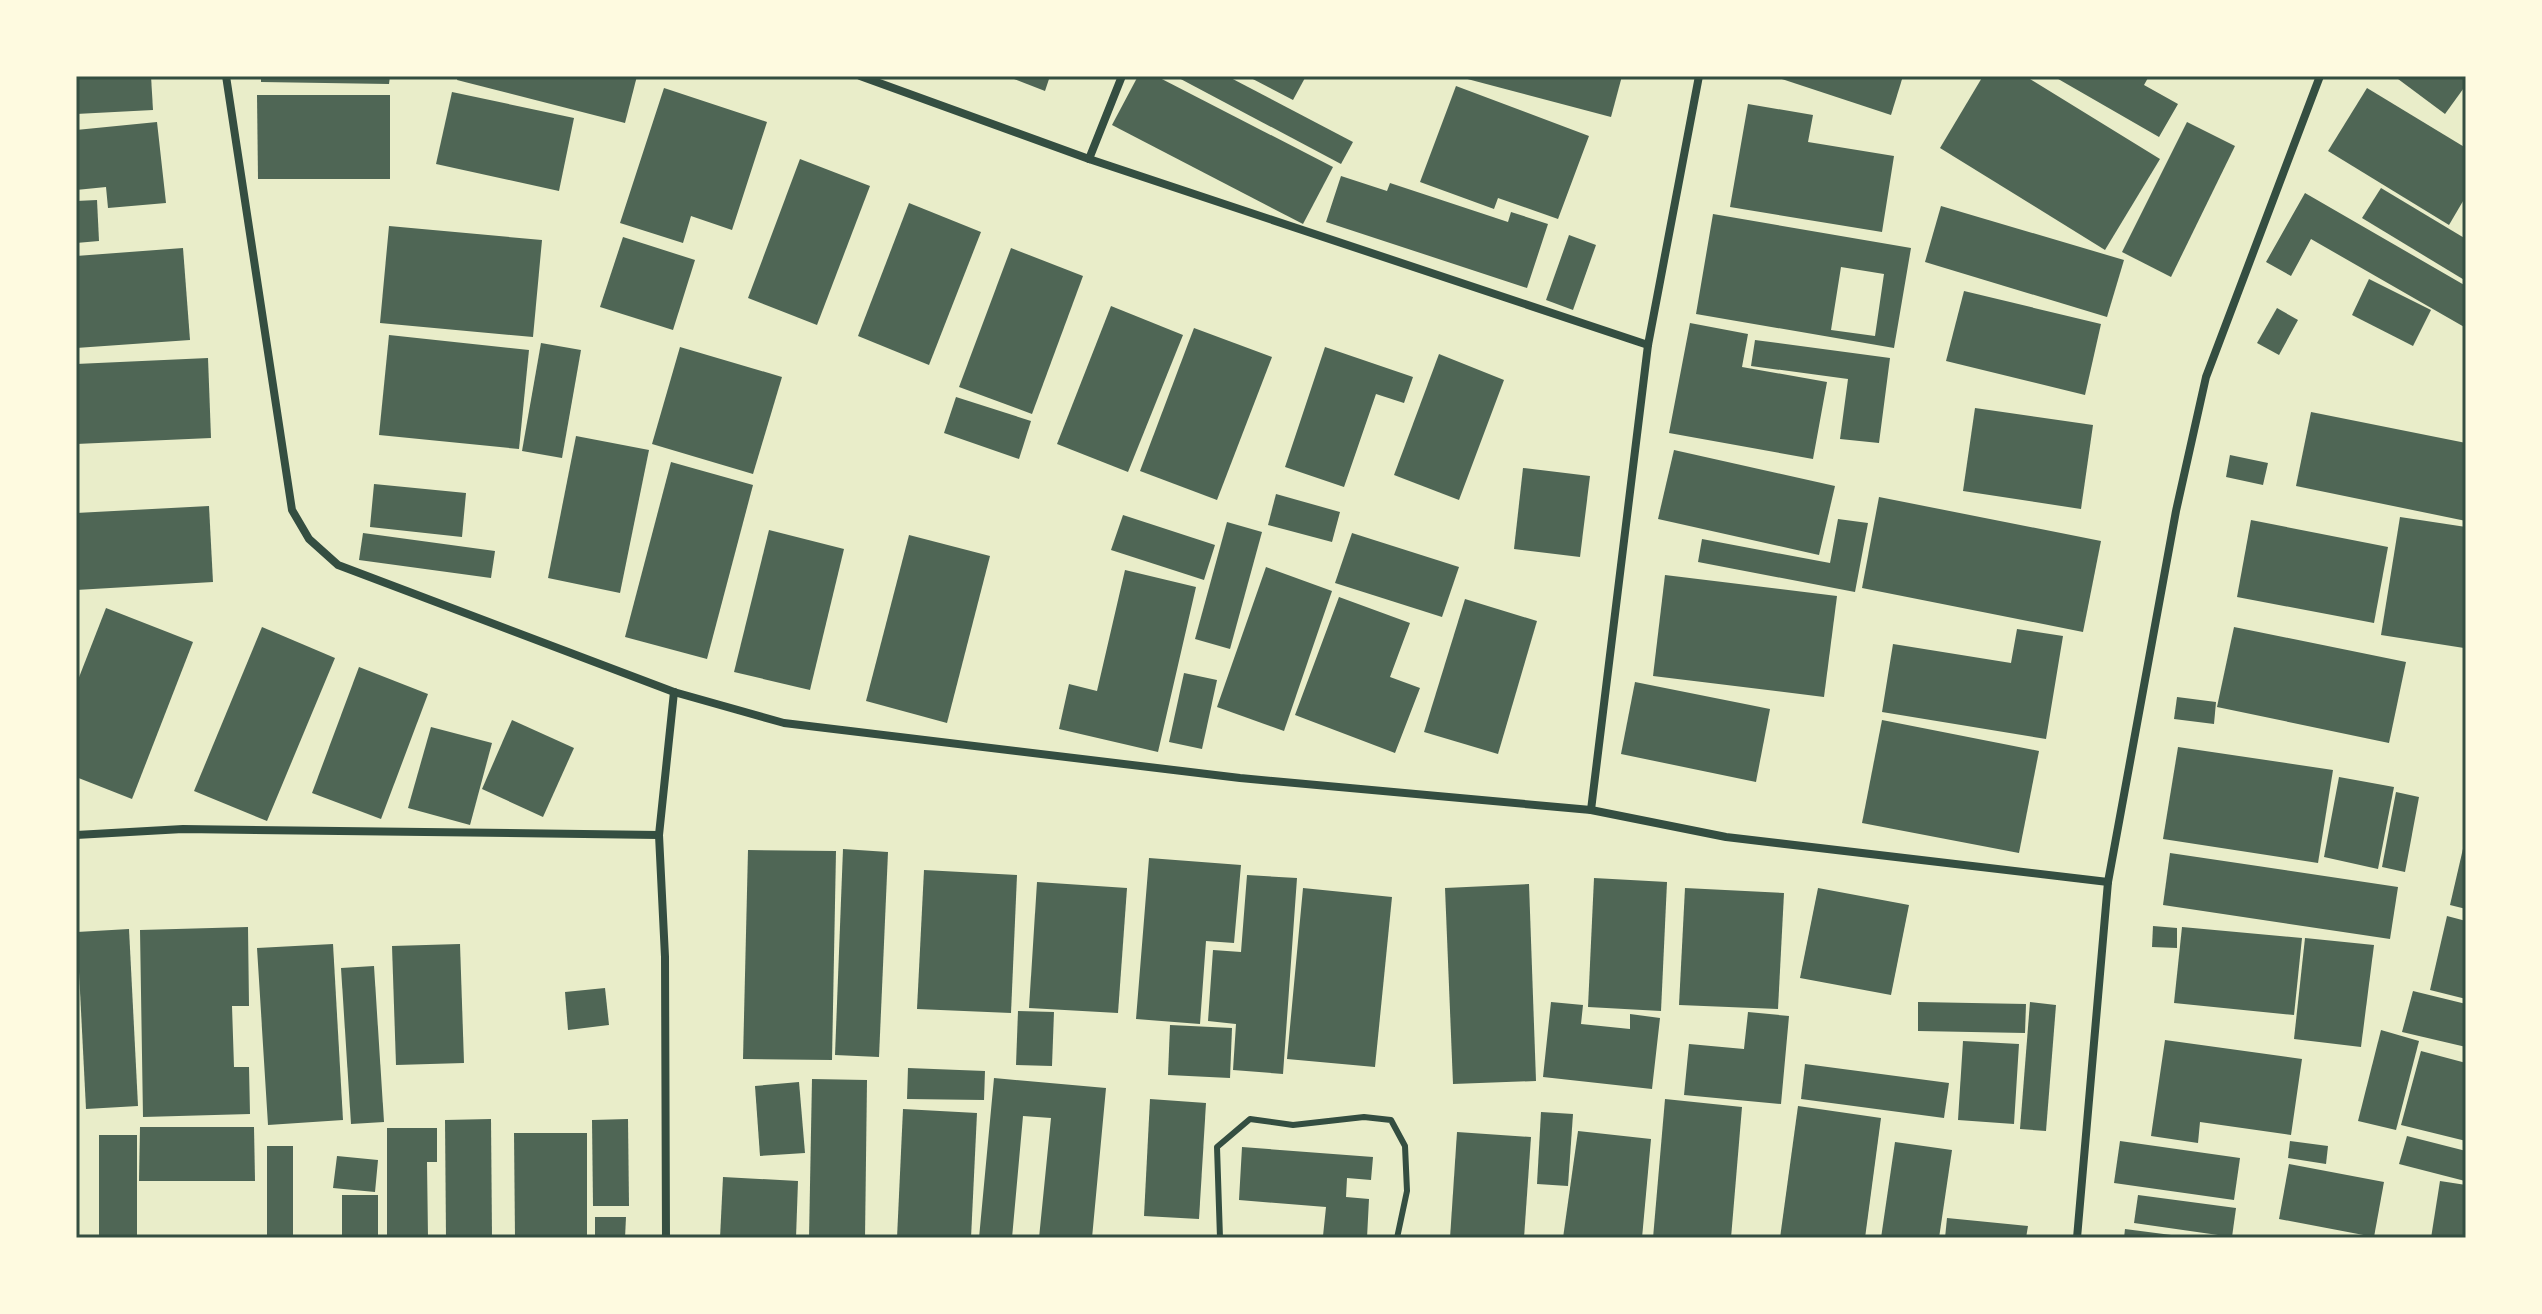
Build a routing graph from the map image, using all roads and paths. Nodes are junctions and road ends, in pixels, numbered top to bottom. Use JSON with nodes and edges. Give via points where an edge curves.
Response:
{"nodes":[{"id":1,"x":226,"y":76,"type":"edge"},
{"id":2,"x":860,"y":76,"type":"edge"},
{"id":3,"x":1122,"y":76,"type":"edge"},
{"id":4,"x":1699,"y":76,"type":"edge"},
{"id":5,"x":2320,"y":76,"type":"edge"},
{"id":6,"x":1089,"y":159,"type":"junction"},
{"id":7,"x":1648,"y":345,"type":"junction"},
{"id":8,"x":674,"y":692,"type":"junction"},
{"id":9,"x":1591,"y":810,"type":"junction"},
{"id":10,"x":76,"y":835,"type":"edge"},
{"id":11,"x":659,"y":835,"type":"junction"},
{"id":12,"x":2108,"y":882,"type":"junction"},
{"id":13,"x":666,"y":1238,"type":"edge"},
{"id":14,"x":1220,"y":1238,"type":"edge"},
{"id":15,"x":1397,"y":1238,"type":"edge"},
{"id":16,"x":2077,"y":1238,"type":"edge"}],
"edges":[{"from":1,"to":8,"type":"street","via":[[292,510],[309,539],[338,565]]},
{"from":2,"to":6,"type":"street"},
{"from":3,"to":6,"type":"street"},
{"from":4,"to":7,"type":"street"},
{"from":5,"to":12,"type":"street","via":[[2206,377]]},
{"from":6,"to":7,"type":"street"},
{"from":7,"to":9,"type":"street"},
{"from":8,"to":9,"type":"street","via":[[784,723],[1240,778]]},
{"from":8,"to":11,"type":"street"},
{"from":9,"to":12,"type":"street","via":[[1726,837]]},
{"from":10,"to":11,"type":"street","via":[[183,829]]},
{"from":11,"to":13,"type":"street"},
{"from":12,"to":16,"type":"street"},
{"from":14,"to":15,"type":"lane","via":[[1217,1147],[1250,1119],[1293,1125],[1364,1117],[1391,1120],[1405,1146],[1407,1191]]}]}
